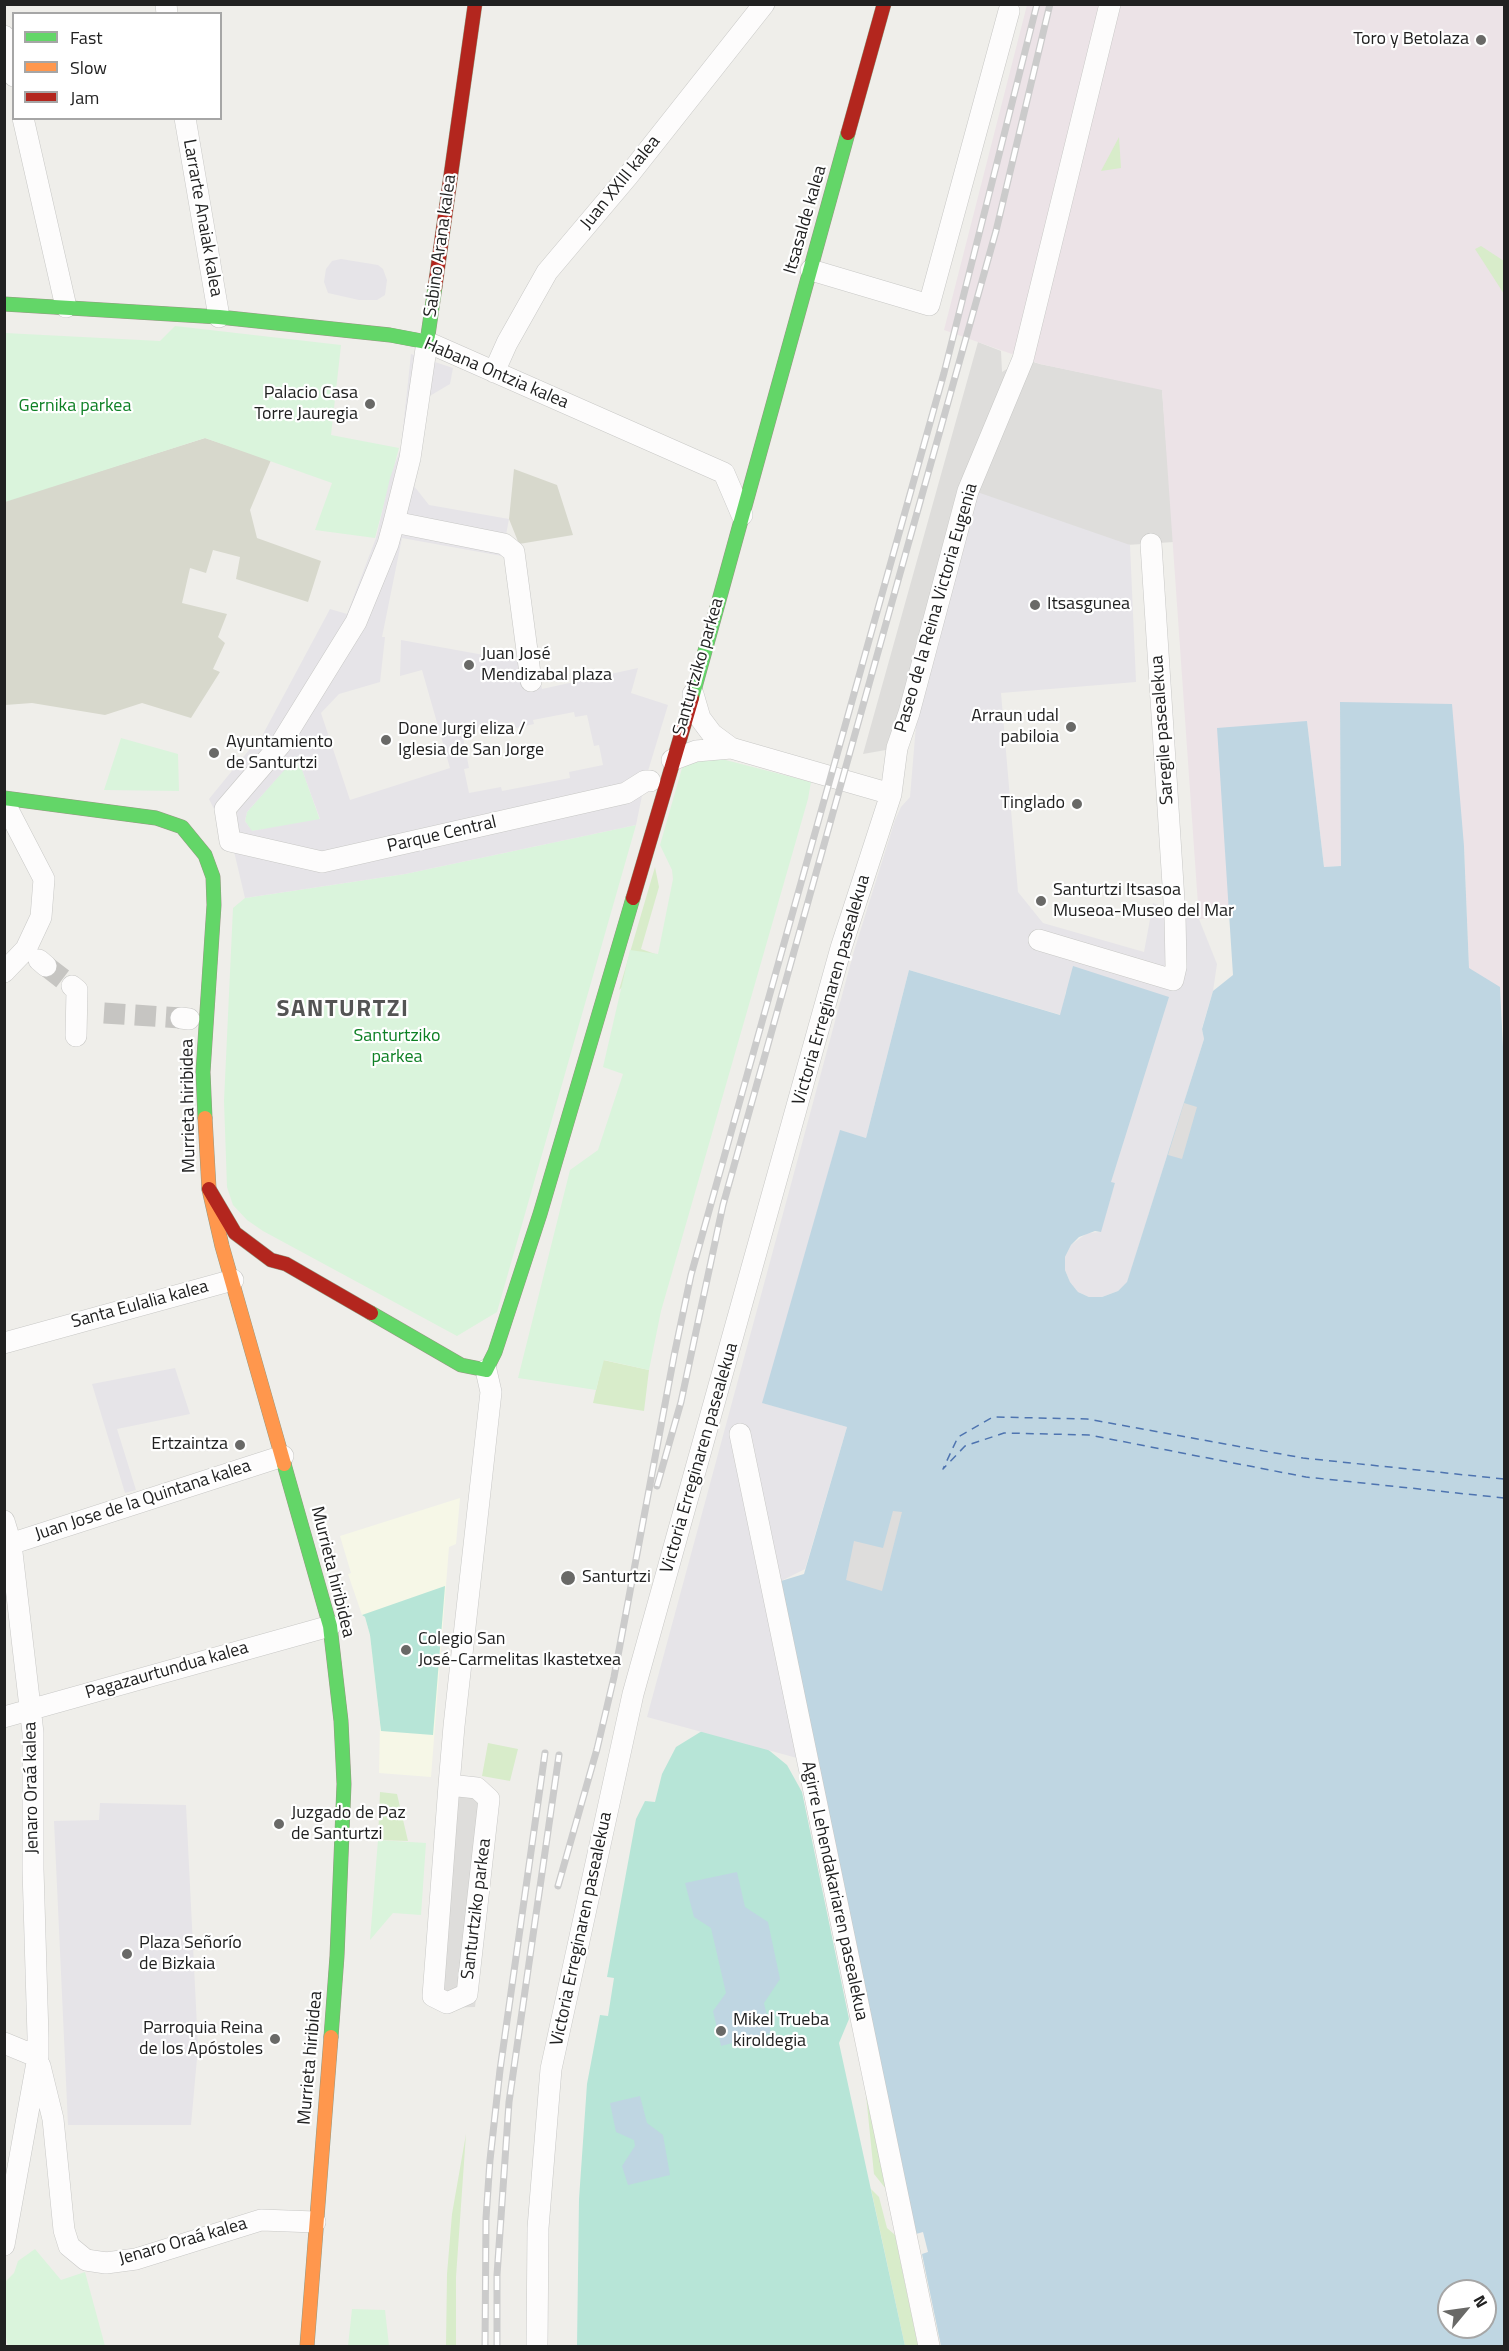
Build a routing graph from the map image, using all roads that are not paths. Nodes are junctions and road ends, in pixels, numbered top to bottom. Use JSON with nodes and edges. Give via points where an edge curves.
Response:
{"nodes":[{"id":1,"x":475,"y":4,"type":"edge"},
{"id":2,"x":764,"y":4,"type":"edge"},
{"id":3,"x":884,"y":4,"type":"edge"},
{"id":4,"x":1110,"y":4,"type":"edge"},
{"id":5,"x":1009,"y":12,"type":"dead end"},
{"id":6,"x":4,"y":36,"type":"edge"},
{"id":7,"x":12,"y":67,"type":"edge"},
{"id":8,"x":23,"y":120,"type":"edge"},
{"id":9,"x":185,"y":120,"type":"edge"},
{"id":10,"x":811,"y":270,"type":"junction"},
{"id":11,"x":4,"y":304,"type":"edge"},
{"id":12,"x":66,"y":307,"type":"junction"},
{"id":13,"x":219,"y":317,"type":"junction"},
{"id":14,"x":427,"y":342,"type":"junction"},
{"id":15,"x":494,"y":372,"type":"junction"},
{"id":16,"x":762,"y":444,"type":"joint"},
{"id":17,"x":742,"y":515,"type":"junction"},
{"id":18,"x":394,"y":522,"type":"junction"},
{"id":19,"x":1151,"y":544,"type":"dead end"},
{"id":20,"x":531,"y":681,"type":"dead end"},
{"id":21,"x":693,"y":694,"type":"junction"},
{"id":22,"x":731,"y":748,"type":"junction"},
{"id":23,"x":672,"y":760,"type":"junction"},
{"id":24,"x":650,"y":781,"type":"dead end"},
{"id":25,"x":891,"y":794,"type":"junction"},
{"id":26,"x":4,"y":800,"type":"edge"},
{"id":27,"x":230,"y":841,"type":"joint"},
{"id":28,"x":1039,"y":940,"type":"dead end"},
{"id":29,"x":4,"y":972,"type":"edge"},
{"id":30,"x":72,"y":986,"type":"tunnel mouth"},
{"id":31,"x":76,"y":1036,"type":"dead end"},
{"id":32,"x":209,"y":1189,"type":"junction"},
{"id":33,"x":271,"y":1260,"type":"junction"},
{"id":34,"x":244,"y":1271,"type":"junction"},
{"id":35,"x":4,"y":1343,"type":"edge"},
{"id":36,"x":486,"y":1370,"type":"junction"},
{"id":37,"x":740,"y":1434,"type":"dead end"},
{"id":38,"x":283,"y":1456,"type":"junction"},
{"id":39,"x":4,"y":1521,"type":"edge"},
{"id":40,"x":8,"y":1545,"type":"edge"},
{"id":41,"x":330,"y":1626,"type":"junction"},
{"id":42,"x":30,"y":1710,"type":"junction"},
{"id":43,"x":4,"y":1717,"type":"edge"},
{"id":44,"x":449,"y":1785,"type":"junction"},
{"id":45,"x":4,"y":2043,"type":"edge"},
{"id":46,"x":38,"y":2057,"type":"junction"},
{"id":47,"x":315,"y":2222,"type":"junction"},
{"id":48,"x":4,"y":2245,"type":"edge"},
{"id":49,"x":307,"y":2346,"type":"edge"},
{"id":50,"x":537,"y":2346,"type":"edge"},
{"id":51,"x":929,"y":2346,"type":"edge"}],
"edges":[{"from":1,"to":14,"type":"street","name":"Sabino Arana kalea"},
{"from":2,"to":15,"type":"street","name":"Juan XXIII kalea","via":[[547,272]]},
{"from":3,"to":10,"type":"street","name":"Itsasalde kalea"},
{"from":4,"to":25,"type":"street","name":"Paseo de la Reina Victoria Eugenia","via":[[1023,359],[968,492],[897,748]]},
{"from":5,"to":10,"type":"street","via":[[929,305]]},
{"from":6,"to":7,"type":"street"},
{"from":8,"to":12,"type":"street"},
{"from":9,"to":13,"type":"street","name":"Larrarte Anaiak kalea"},
{"from":10,"to":16,"type":"street","name":"Itsasalde kalea"},
{"from":11,"to":12,"type":"street","name":"Habana Ontzia kalea"},
{"from":12,"to":13,"type":"street","name":"Habana Ontzia kalea"},
{"from":13,"to":14,"type":"street","name":"Habana Ontzia kalea"},
{"from":14,"to":15,"type":"street","name":"Habana Ontzia kalea"},
{"from":14,"to":18,"type":"street","name":"Sabino Arana kalea","via":[[410,458]]},
{"from":15,"to":17,"type":"street","name":"Habana Ontzia kalea","via":[[724,473]]},
{"from":16,"to":17,"type":"street","name":"Santurtziko parkea"},
{"from":17,"to":21,"type":"street","name":"Santurtziko parkea"},
{"from":18,"to":20,"type":"street","via":[[504,544],[514,552]]},
{"from":18,"to":27,"type":"street","name":"Sabino Arana kalea","via":[[356,622],[280,745],[225,809]]},
{"from":19,"to":28,"type":"street","name":"Saregile pasealekua","via":[[1174,916],[1173,980]]},
{"from":21,"to":22,"type":"street","via":[[700,718],[712,734]]},
{"from":21,"to":23,"type":"street","name":"Santurtziko parkea"},
{"from":22,"to":23,"type":"street","via":[[696,751]]},
{"from":22,"to":25,"type":"street"},
{"from":23,"to":36,"type":"street","name":"Santurtziko parkea","via":[[540,1214]]},
{"from":24,"to":27,"type":"street","name":"Parque Central","via":[[645,780],[626,793],[322,862]]},
{"from":25,"to":50,"type":"street","name":"Victoria Erreginaren pasealekua","via":[[841,948],[633,1694],[551,2069],[538,2228]]},
{"from":26,"to":29,"type":"street","via":[[44,879],[41,917],[26,949]]},
{"from":26,"to":32,"type":"street","name":"Murrieta hiribidea","via":[[156,818],[182,827],[205,855],[213,877],[214,905],[202,1072]]},
{"from":30,"to":31,"type":"street","via":[[77,990]]},
{"from":32,"to":33,"type":"street","via":[[235,1233]]},
{"from":32,"to":34,"type":"street","name":"Murrieta hiribidea","via":[[222,1246]]},
{"from":33,"to":34,"type":"street","name":"Santa Eulalia kalea"},
{"from":33,"to":36,"type":"street","via":[[286,1264],[461,1365]]},
{"from":34,"to":35,"type":"street","name":"Santa Eulalia kalea"},
{"from":34,"to":38,"type":"street","name":"Murrieta hiribidea"},
{"from":36,"to":44,"type":"street","name":"Santurtziko parkea","via":[[491,1399]]},
{"from":37,"to":51,"type":"street","name":"Agirre Lehendakariaren pasealekua"},
{"from":38,"to":40,"type":"street","name":"Juan Jose de la Quintana kalea"},
{"from":38,"to":41,"type":"street","name":"Murrieta hiribidea"},
{"from":39,"to":40,"type":"street","name":"Jenaro Oraá kalea"},
{"from":40,"to":42,"type":"street","name":"Jenaro Oraá kalea"},
{"from":41,"to":42,"type":"street","name":"Pagazaurtundua kalea"},
{"from":41,"to":47,"type":"street","name":"Murrieta hiribidea","via":[[344,1791],[337,1956]]},
{"from":42,"to":43,"type":"street","name":"Pagazaurtundua kalea"},
{"from":42,"to":46,"type":"street","name":"Jenaro Oraá kalea"},
{"from":44,"to":44,"type":"street","name":"Santurtziko parkea","via":[[433,1996],[447,2003],[467,1994],[489,1799],[477,1788]]},
{"from":45,"to":46,"type":"street"},
{"from":46,"to":47,"type":"street","name":"Jenaro Oraá kalea","via":[[52,2120],[64,2230],[69,2246],[86,2260],[106,2263],[135,2259],[261,2220]]},
{"from":46,"to":48,"type":"street","name":"Jenaro Oraá kalea"},
{"from":47,"to":49,"type":"street","name":"Murrieta hiribidea"}]}
